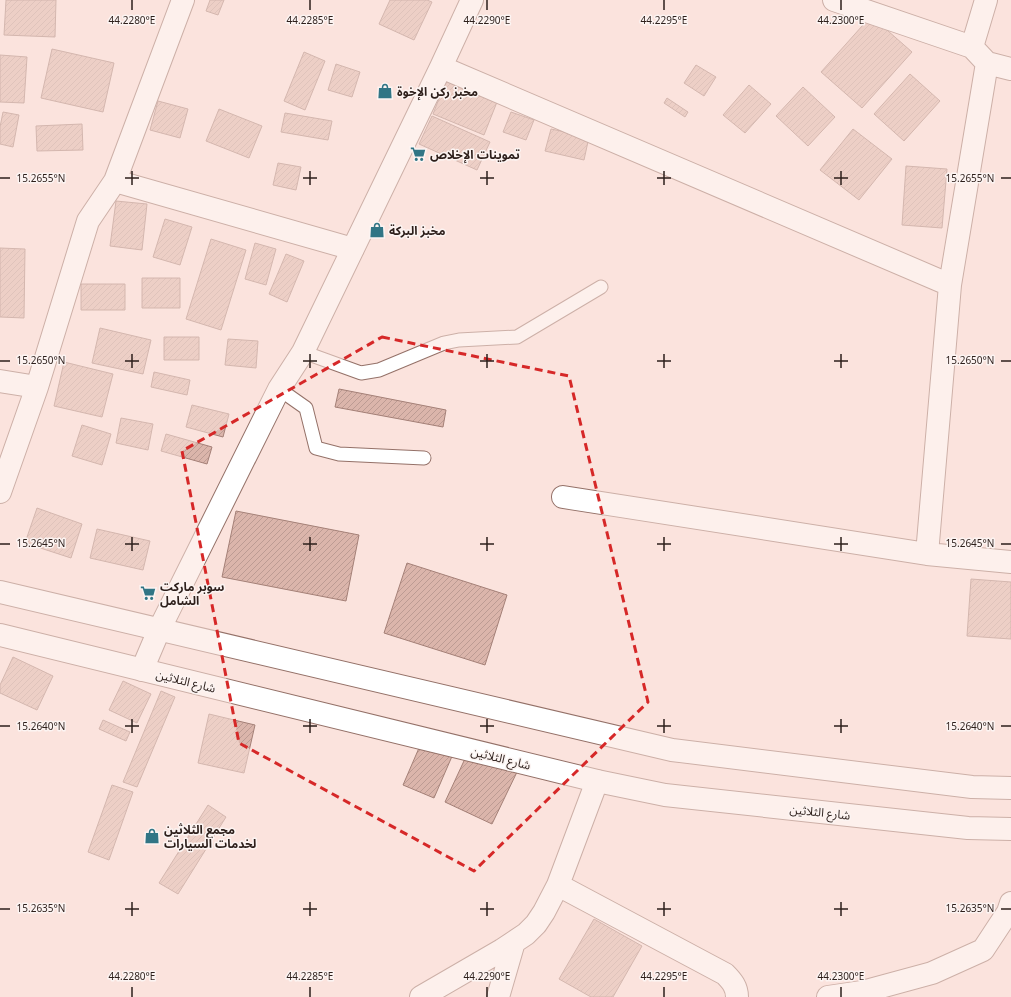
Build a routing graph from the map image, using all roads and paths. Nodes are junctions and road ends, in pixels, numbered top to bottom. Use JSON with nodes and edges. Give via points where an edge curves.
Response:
{"nodes":[{"id":1,"x":183,"y":0,"type":"edge"},
{"id":2,"x":472,"y":0,"type":"edge"},
{"id":3,"x":834,"y":0,"type":"edge"},
{"id":4,"x":986,"y":0,"type":"edge"},
{"id":5,"x":979,"y":55,"type":"junction"},
{"id":6,"x":442,"y":67,"type":"junction"},
{"id":7,"x":1011,"y":69,"type":"edge"},
{"id":8,"x":115,"y":181,"type":"junction"},
{"id":9,"x":353,"y":249,"type":"junction"},
{"id":10,"x":950,"y":285,"type":"junction"},
{"id":11,"x":601,"y":287,"type":"dead end"},
{"id":12,"x":302,"y":352,"type":"junction"},
{"id":13,"x":0,"y":381,"type":"edge"},
{"id":14,"x":37,"y":387,"type":"junction"},
{"id":15,"x":280,"y":389,"type":"junction"},
{"id":16,"x":424,"y":458,"type":"dead end"},
{"id":17,"x":0,"y":492,"type":"edge"},
{"id":18,"x":563,"y":497,"type":"dead end"},
{"id":19,"x":927,"y":554,"type":"junction"},
{"id":20,"x":1011,"y":562,"type":"edge"},
{"id":21,"x":0,"y":592,"type":"edge"},
{"id":22,"x":159,"y":630,"type":"junction"},
{"id":23,"x":0,"y":635,"type":"edge"},
{"id":24,"x":142,"y":670,"type":"junction"},
{"id":25,"x":597,"y":781,"type":"junction"},
{"id":26,"x":1011,"y":788,"type":"edge"},
{"id":27,"x":1011,"y":829,"type":"edge"},
{"id":28,"x":558,"y":885,"type":"junction"},
{"id":29,"x":1011,"y":903,"type":"edge"},
{"id":30,"x":514,"y":942,"type":"junction"},
{"id":31,"x":421,"y":997,"type":"edge"},
{"id":32,"x":498,"y":997,"type":"edge"},
{"id":33,"x":737,"y":997,"type":"edge"},
{"id":34,"x":828,"y":997,"type":"edge"}],
"edges":[{"from":1,"to":8,"type":"street"},
{"from":2,"to":6,"type":"street"},
{"from":3,"to":5,"type":"street"},
{"from":4,"to":5,"type":"street"},
{"from":5,"to":7,"type":"street"},
{"from":5,"to":10,"type":"street"},
{"from":6,"to":9,"type":"street"},
{"from":6,"to":10,"type":"street"},
{"from":8,"to":9,"type":"street"},
{"from":8,"to":14,"type":"street","via":[[88,222]]},
{"from":9,"to":12,"type":"street"},
{"from":10,"to":19,"type":"street"},
{"from":11,"to":12,"type":"lane","via":[[517,337],[444,343],[379,370],[361,373]]},
{"from":12,"to":15,"type":"street"},
{"from":13,"to":14,"type":"street"},
{"from":14,"to":17,"type":"street"},
{"from":15,"to":16,"type":"lane","via":[[306,408],[316,448],[339,454]]},
{"from":15,"to":22,"type":"street"},
{"from":18,"to":19,"type":"street"},
{"from":19,"to":20,"type":"street"},
{"from":21,"to":22,"type":"street"},
{"from":22,"to":24,"type":"street"},
{"from":22,"to":26,"type":"street","via":[[672,750],[972,787]]},
{"from":23,"to":24,"type":"street","name":"شارع الثلاثين"},
{"from":24,"to":25,"type":"street","name":"شارع الثلاثين"},
{"from":25,"to":27,"type":"street","name":"شارع الثلاثين","via":[[665,795],[968,828]]},
{"from":25,"to":28,"type":"street"},
{"from":28,"to":30,"type":"street","via":[[536,924]]},
{"from":28,"to":33,"type":"street","via":[[725,974],[733,981]]},
{"from":29,"to":34,"type":"street","via":[[1008,912],[983,950],[932,973],[862,992]]},
{"from":30,"to":31,"type":"street"},
{"from":30,"to":32,"type":"street"}]}
